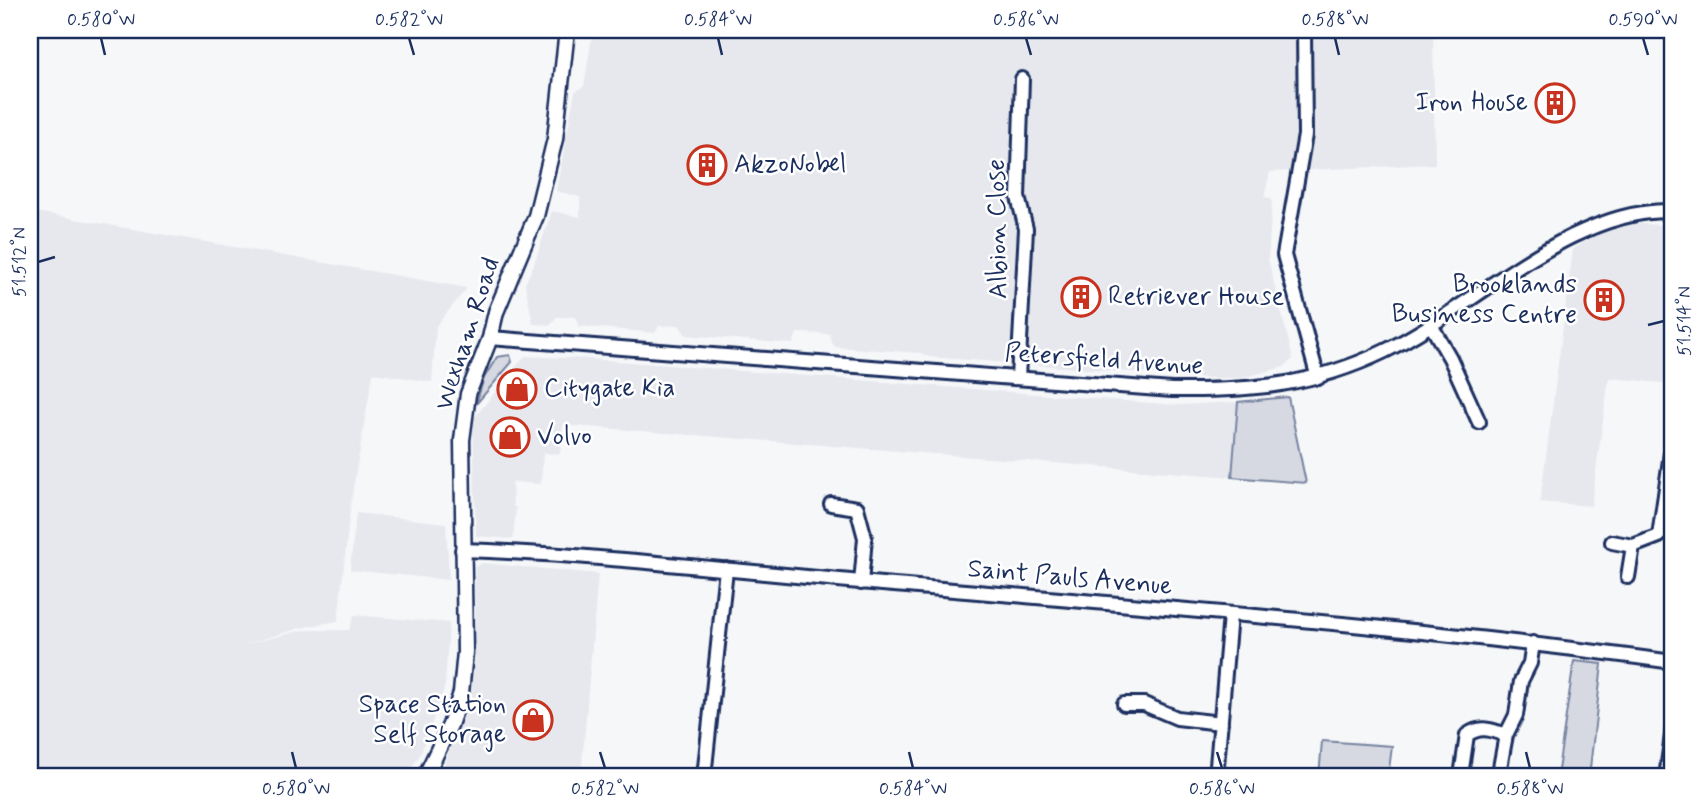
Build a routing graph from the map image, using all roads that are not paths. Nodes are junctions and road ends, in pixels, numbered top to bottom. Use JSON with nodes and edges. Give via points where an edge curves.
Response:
{"nodes":[{"id":1,"x":567,"y":30,"type":"edge"},
{"id":2,"x":1304,"y":30,"type":"edge"},
{"id":3,"x":1022,"y":79,"type":"dead end"},
{"id":4,"x":1673,"y":211,"type":"edge"},
{"id":5,"x":1431,"y":325,"type":"junction"},
{"id":6,"x":490,"y":338,"type":"junction"},
{"id":7,"x":1018,"y":378,"type":"junction"},
{"id":8,"x":1318,"y":378,"type":"junction"},
{"id":9,"x":1479,"y":422,"type":"dead end"},
{"id":10,"x":1673,"y":438,"type":"edge"},
{"id":11,"x":831,"y":504,"type":"dead end"},
{"id":12,"x":1612,"y":542,"type":"dead end"},
{"id":13,"x":1633,"y":546,"type":"junction"},
{"id":14,"x":462,"y":550,"type":"junction"},
{"id":15,"x":726,"y":569,"type":"junction"},
{"id":16,"x":1628,"y":577,"type":"dead end"},
{"id":17,"x":861,"y":583,"type":"junction"},
{"id":18,"x":1230,"y":615,"type":"junction"},
{"id":19,"x":1533,"y":643,"type":"junction"},
{"id":20,"x":1673,"y":662,"type":"edge"},
{"id":21,"x":1143,"y":690,"type":"dead end"},
{"id":22,"x":1124,"y":704,"type":"dead end"},
{"id":23,"x":1144,"y":704,"type":"junction"},
{"id":24,"x":1220,"y":723,"type":"junction"},
{"id":25,"x":1673,"y":728,"type":"edge"},
{"id":26,"x":1506,"y":735,"type":"junction"},
{"id":27,"x":1672,"y":743,"type":"edge"},
{"id":28,"x":1462,"y":769,"type":"dead end"},
{"id":29,"x":1499,"y":773,"type":"dead end"},
{"id":30,"x":425,"y":777,"type":"edge"},
{"id":31,"x":704,"y":777,"type":"edge"},
{"id":32,"x":1216,"y":777,"type":"edge"},
{"id":33,"x":1666,"y":777,"type":"edge"}],
"edges":[{"from":1,"to":6,"type":"street","name":"Wexham Road","via":[[555,139],[536,216],[496,312]]},
{"from":2,"to":8,"type":"street","via":[[1305,135],[1284,255]]},
{"from":3,"to":7,"type":"street","name":"Albion Close","via":[[1018,197],[1026,229]]},
{"from":4,"to":5,"type":"street","name":"Petersfield Avenue","via":[[1616,218],[1558,242]]},
{"from":5,"to":8,"type":"street","name":"Petersfield Avenue","via":[[1385,351]]},
{"from":5,"to":9,"type":"street"},
{"from":6,"to":7,"type":"street","name":"Petersfield Avenue"},
{"from":6,"to":14,"type":"street","name":"Wexham Road","via":[[468,394],[463,426]]},
{"from":7,"to":8,"type":"street","name":"Petersfield Avenue","via":[[1222,390]]},
{"from":10,"to":13,"type":"street","via":[[1659,536]]},
{"from":11,"to":17,"type":"street","via":[[858,508],[864,538]]},
{"from":12,"to":13,"type":"street"},
{"from":13,"to":16,"type":"street"},
{"from":14,"to":15,"type":"street","name":"Saint Pauls Avenue"},
{"from":14,"to":30,"type":"street","name":"Wexham Road","via":[[465,652],[461,693]]},
{"from":15,"to":17,"type":"street","name":"Saint Pauls Avenue"},
{"from":15,"to":31,"type":"street"},
{"from":17,"to":18,"type":"street","name":"Saint Pauls Avenue"},
{"from":18,"to":19,"type":"street","name":"Saint Pauls Avenue"},
{"from":18,"to":24,"type":"street"},
{"from":19,"to":20,"type":"street","name":"Saint Pauls Avenue"},
{"from":19,"to":26,"type":"street","via":[[1516,715]]},
{"from":21,"to":23,"type":"street"},
{"from":22,"to":23,"type":"street"},
{"from":23,"to":24,"type":"street","via":[[1177,718]]},
{"from":24,"to":32,"type":"street"},
{"from":25,"to":27,"type":"street"},
{"from":26,"to":28,"type":"street","via":[[1488,729],[1467,735]]},
{"from":26,"to":29,"type":"street"},
{"from":27,"to":33,"type":"street"}]}
